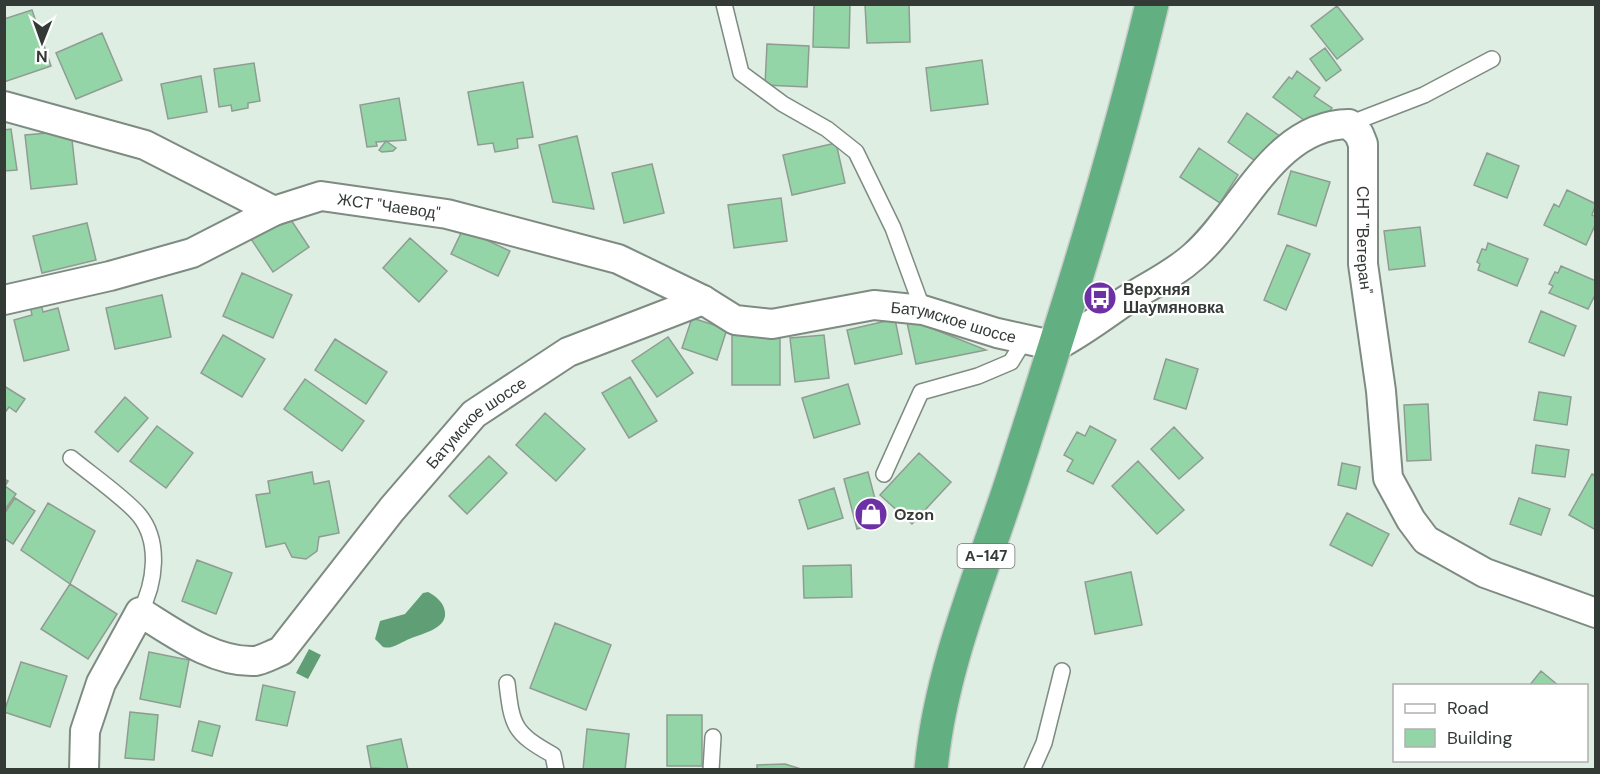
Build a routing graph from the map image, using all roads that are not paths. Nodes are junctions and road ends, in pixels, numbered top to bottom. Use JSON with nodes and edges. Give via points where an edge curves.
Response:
{"nodes":[{"id":1,"x":724,"y":4,"type":"edge"},
{"id":2,"x":1152,"y":4,"type":"edge"},
{"id":3,"x":1492,"y":59,"type":"dead end"},
{"id":4,"x":4,"y":106,"type":"edge"},
{"id":5,"x":1349,"y":124,"type":"junction"},
{"id":6,"x":274,"y":211,"type":"junction"},
{"id":7,"x":4,"y":300,"type":"edge"},
{"id":8,"x":703,"y":300,"type":"junction"},
{"id":9,"x":923,"y":310,"type":"junction"},
{"id":10,"x":1024,"y":339,"type":"junction"},
{"id":11,"x":1056,"y":346,"type":"junction"},
{"id":12,"x":71,"y":458,"type":"dead end"},
{"id":13,"x":884,"y":474,"type":"dead end"},
{"id":14,"x":140,"y":612,"type":"junction"},
{"id":15,"x":1596,"y":613,"type":"edge"},
{"id":16,"x":1062,"y":672,"type":"dead end"},
{"id":17,"x":507,"y":683,"type":"dead end"},
{"id":18,"x":713,"y":737,"type":"dead end"},
{"id":19,"x":84,"y":770,"type":"edge"},
{"id":20,"x":556,"y":770,"type":"edge"},
{"id":21,"x":711,"y":770,"type":"edge"},
{"id":22,"x":932,"y":770,"type":"edge"},
{"id":23,"x":1032,"y":770,"type":"edge"}],
"edges":[{"from":1,"to":9,"type":"lane","via":[[741,73],[783,104],[828,129],[856,152],[893,228]]},
{"from":2,"to":11,"type":"highway","number":"А-147"},
{"from":3,"to":5,"type":"lane","via":[[1424,95]]},
{"from":4,"to":6,"type":"street","via":[[145,145]]},
{"from":5,"to":11,"type":"street","via":[[1332,124],[1302,138],[1257,178],[1196,255],[1095,325]]},
{"from":5,"to":15,"type":"street","name":"СНТ \"Ветеран\"","via":[[1363,144],[1363,264],[1382,391],[1388,478],[1426,540],[1485,573]]},
{"from":6,"to":7,"type":"street","name":"ЖСТ \"Чаевод\"","via":[[192,253]]},
{"from":6,"to":8,"type":"street","name":"ЖСТ \"Чаевод\"","via":[[321,196],[447,214],[618,259]]},
{"from":8,"to":9,"type":"street","name":"Батумское шоссе","via":[[735,320],[772,324],[874,305]]},
{"from":8,"to":14,"type":"street","name":"Батумское шоссе","via":[[568,352],[474,414],[392,509],[281,651],[257,661],[233,660],[190,643]]},
{"from":9,"to":10,"type":"street","name":"Батумское шоссе"},
{"from":10,"to":11,"type":"street","name":"Батумское шоссе"},
{"from":10,"to":13,"type":"lane","via":[[1011,362],[921,392]]},
{"from":11,"to":22,"type":"highway","number":"А-147","via":[[957,643],[934,741]]},
{"from":12,"to":14,"type":"lane","via":[[139,515],[150,539],[154,572]]},
{"from":14,"to":19,"type":"street","via":[[101,683],[85,731]]},
{"from":16,"to":23,"type":"lane","via":[[1044,743]]},
{"from":17,"to":20,"type":"lane","via":[[511,719],[527,741],[553,755]]},
{"from":18,"to":21,"type":"lane"}]}
